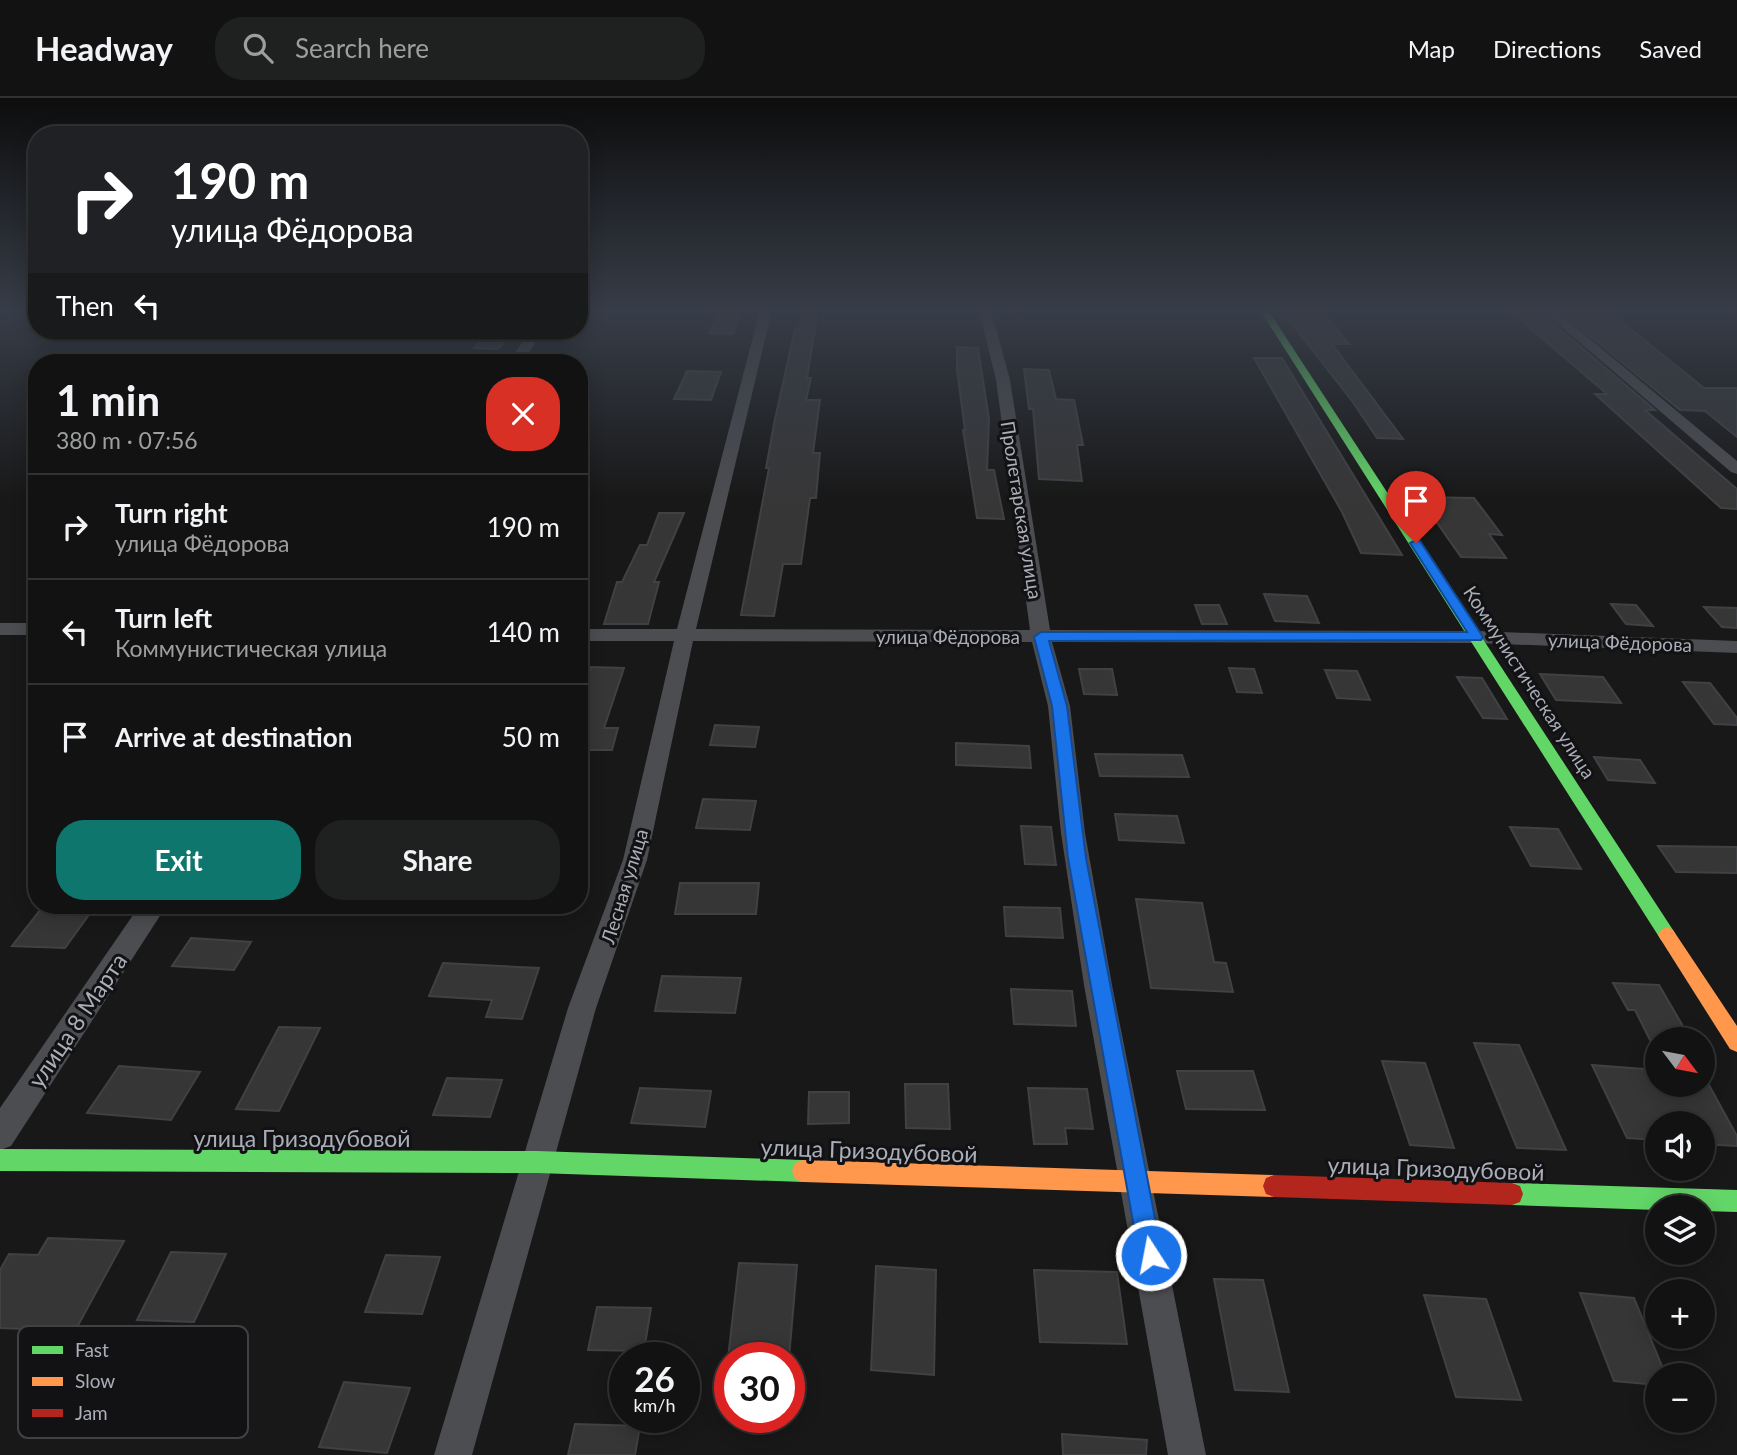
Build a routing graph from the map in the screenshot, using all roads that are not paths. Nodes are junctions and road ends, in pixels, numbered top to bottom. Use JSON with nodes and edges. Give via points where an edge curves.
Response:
{"nodes":[{"id":1,"x":750,"y":373,"type":"edge"},
{"id":2,"x":1001,"y":373,"type":"edge"},
{"id":3,"x":1305,"y":373,"type":"edge"},
{"id":4,"x":1623,"y":373,"type":"edge"},
{"id":5,"x":1737,"y":469,"type":"edge"},
{"id":6,"x":0,"y":629,"type":"edge"},
{"id":7,"x":28,"y":629,"type":"edge"},
{"id":8,"x":588,"y":635,"type":"edge"},
{"id":9,"x":685,"y":635,"type":"junction"},
{"id":10,"x":1041,"y":637,"type":"junction"},
{"id":11,"x":1476,"y":637,"type":"junction"},
{"id":12,"x":1737,"y":647,"type":"edge"},
{"id":13,"x":148,"y":914,"type":"edge"},
{"id":14,"x":1737,"y":1043,"type":"edge"},
{"id":15,"x":0,"y":1135,"type":"edge"},
{"id":16,"x":0,"y":1160,"type":"edge"},
{"id":17,"x":537,"y":1162,"type":"junction"},
{"id":18,"x":1136,"y":1181,"type":"junction"},
{"id":19,"x":1737,"y":1201,"type":"edge"},
{"id":20,"x":453,"y":1455,"type":"edge"},
{"id":21,"x":1187,"y":1455,"type":"edge"}],
"edges":[{"from":1,"to":9,"type":"street","name":"Лесная улица"},
{"from":2,"to":10,"type":"street","name":"Пролетарская улица"},
{"from":3,"to":11,"type":"street","name":"Коммунистическая улица"},
{"from":4,"to":5,"type":"street"},
{"from":6,"to":7,"type":"street"},
{"from":8,"to":9,"type":"street","name":"улица Фёдорова"},
{"from":9,"to":10,"type":"street","name":"улица Фёдорова"},
{"from":9,"to":17,"type":"street","name":"Лесная улица","via":[[635,860],[582,1008]]},
{"from":10,"to":11,"type":"street","name":"улица Фёдорова"},
{"from":10,"to":18,"type":"street","name":"Пролетарская улица","via":[[1059,706],[1073,833]]},
{"from":11,"to":12,"type":"street","name":"улица Фёдорова"},
{"from":11,"to":14,"type":"street","name":"Коммунистическая улица"},
{"from":13,"to":15,"type":"street","name":"улица 8 Марта"},
{"from":16,"to":17,"type":"street","name":"улица Гризодубовой"},
{"from":17,"to":18,"type":"street","name":"улица Гризодубовой"},
{"from":17,"to":20,"type":"street","name":"Лесная улица"},
{"from":18,"to":19,"type":"street","name":"улица Гризодубовой"},
{"from":18,"to":21,"type":"street","name":"Пролетарская улица"}]}
